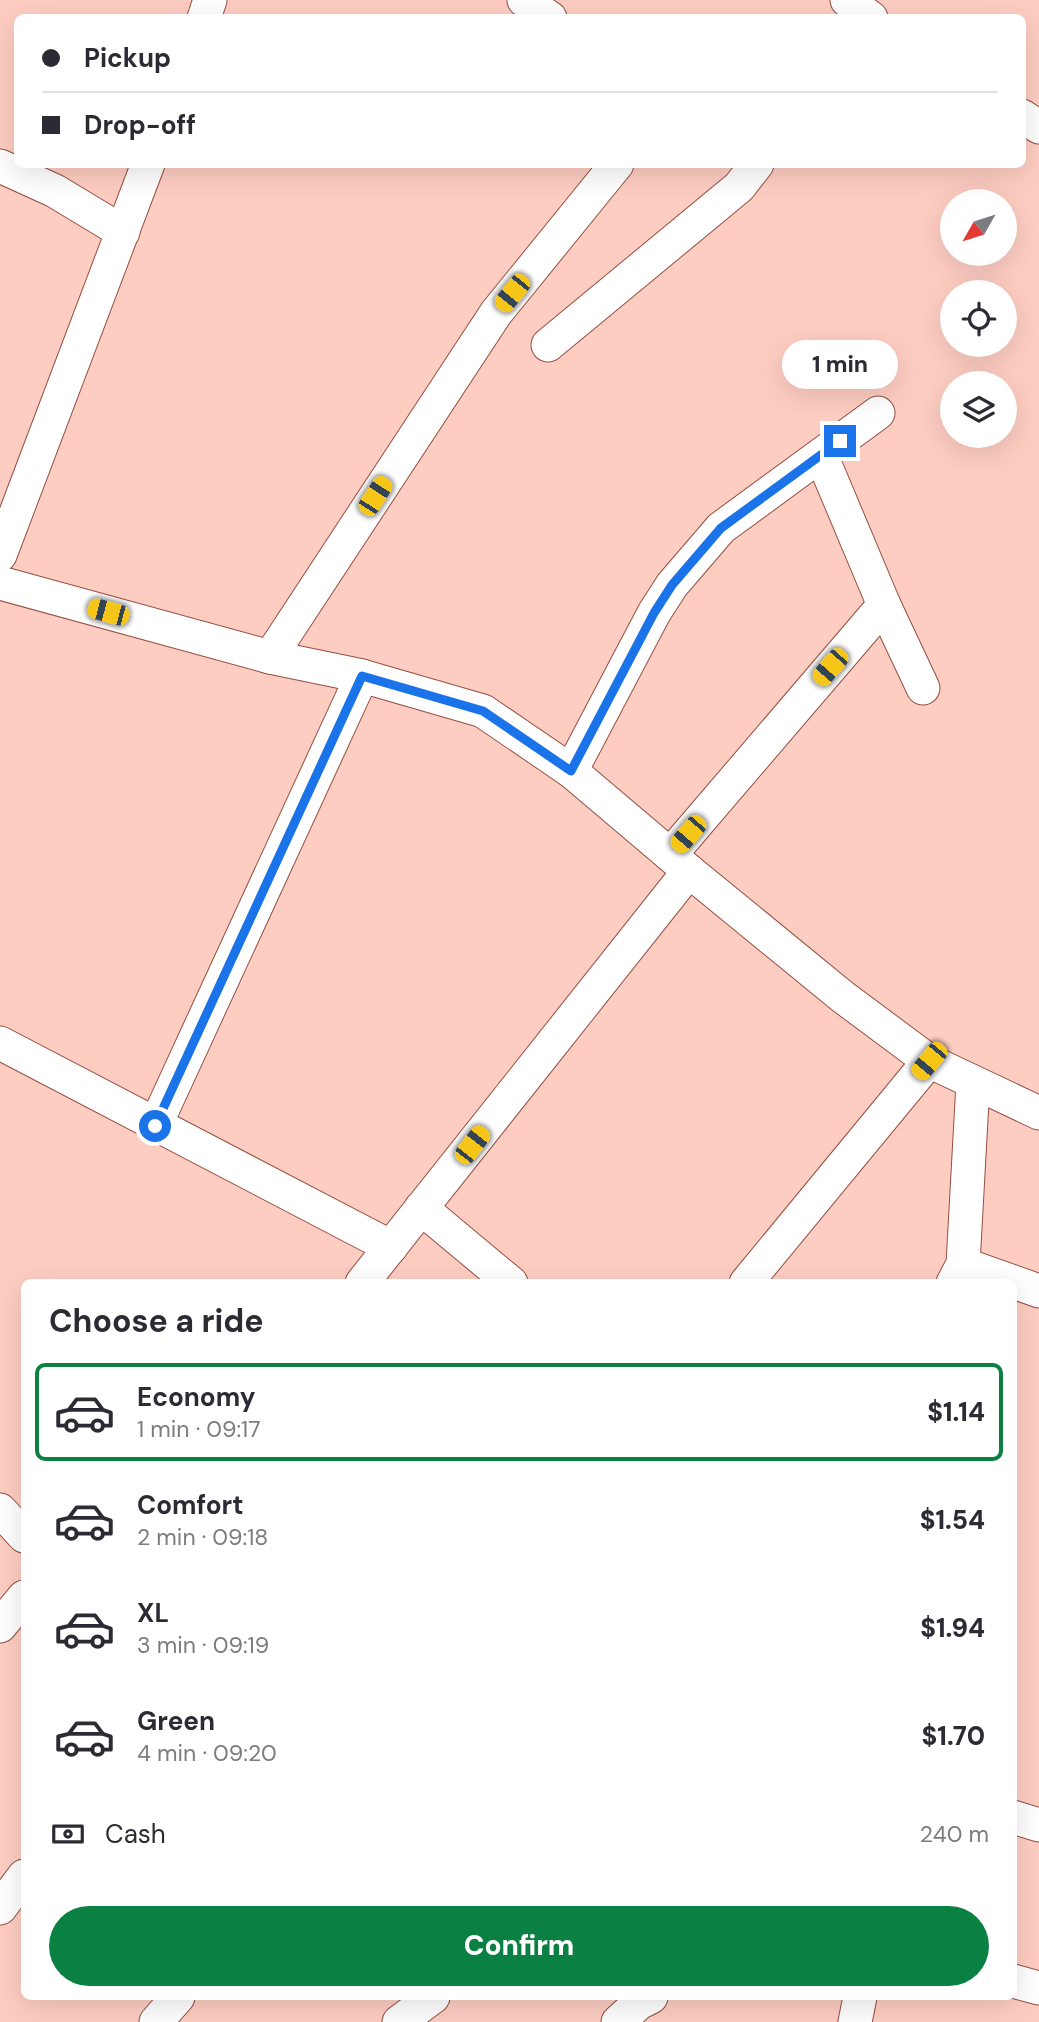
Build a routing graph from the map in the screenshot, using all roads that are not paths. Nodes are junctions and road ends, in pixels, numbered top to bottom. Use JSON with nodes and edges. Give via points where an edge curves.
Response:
{"nodes":[{"id":1,"x":524,"y":0,"type":"edge"},
{"id":2,"x":847,"y":0,"type":"edge"},
{"id":3,"x":544,"y":14,"type":"edge"},
{"id":4,"x":866,"y":14,"type":"edge"},
{"id":5,"x":0,"y":166,"type":"edge"},
{"id":6,"x":147,"y":168,"type":"edge"},
{"id":7,"x":614,"y":168,"type":"edge"},
{"id":8,"x":754,"y":168,"type":"edge"},
{"id":9,"x":123,"y":232,"type":"junction"},
{"id":10,"x":548,"y":345,"type":"dead end"},
{"id":11,"x":878,"y":413,"type":"dead end"},
{"id":12,"x":821,"y":455,"type":"junction"},
{"id":13,"x":0,"y":555,"type":"edge"},
{"id":14,"x":0,"y":583,"type":"edge"},
{"id":15,"x":884,"y":605,"type":"junction"},
{"id":16,"x":270,"y":657,"type":"junction"},
{"id":17,"x":362,"y":676,"type":"junction"},
{"id":18,"x":923,"y":688,"type":"dead end"},
{"id":19,"x":571,"y":771,"type":"junction"},
{"id":20,"x":679,"y":863,"type":"junction"},
{"id":21,"x":0,"y":1044,"type":"edge"},
{"id":22,"x":929,"y":1061,"type":"junction"},
{"id":23,"x":973,"y":1083,"type":"junction"},
{"id":24,"x":1039,"y":1113,"type":"edge"},
{"id":25,"x":155,"y":1126,"type":"junction"},
{"id":26,"x":421,"y":1208,"type":"junction"},
{"id":27,"x":391,"y":1247,"type":"junction"},
{"id":28,"x":958,"y":1273,"type":"edge"},
{"id":29,"x":365,"y":1279,"type":"edge"},
{"id":30,"x":506,"y":1279,"type":"edge"},
{"id":31,"x":749,"y":1279,"type":"edge"},
{"id":32,"x":985,"y":1279,"type":"edge"},
{"id":33,"x":1017,"y":1286,"type":"edge"},
{"id":34,"x":1039,"y":1291,"type":"edge"},
{"id":35,"x":0,"y":1510,"type":"edge"},
{"id":36,"x":21,"y":1533,"type":"edge"},
{"id":37,"x":21,"y":1601,"type":"edge"},
{"id":38,"x":0,"y":1626,"type":"edge"},
{"id":39,"x":1017,"y":1817,"type":"edge"},
{"id":40,"x":1039,"y":1825,"type":"edge"},
{"id":41,"x":21,"y":1880,"type":"edge"},
{"id":42,"x":0,"y":1908,"type":"edge"},
{"id":43,"x":1017,"y":1981,"type":"edge"},
{"id":44,"x":1039,"y":1988,"type":"edge"},
{"id":45,"x":175,"y":2000,"type":"edge"},
{"id":46,"x":429,"y":2000,"type":"edge"},
{"id":47,"x":859,"y":2000,"type":"edge"},
{"id":48,"x":156,"y":2022,"type":"edge"},
{"id":49,"x":400,"y":2022,"type":"edge"},
{"id":50,"x":855,"y":2022,"type":"edge"}],
"edges":[{"from":1,"to":3,"type":"street"},
{"from":2,"to":4,"type":"street"},
{"from":5,"to":9,"type":"street","via":[[55,191]]},
{"from":6,"to":9,"type":"street"},
{"from":7,"to":16,"type":"street","via":[[496,313]]},
{"from":8,"to":10,"type":"street","via":[[739,187]]},
{"from":9,"to":13,"type":"street"},
{"from":11,"to":12,"type":"street"},
{"from":12,"to":15,"type":"street"},
{"from":12,"to":19,"type":"street","via":[[721,528],[672,585]]},
{"from":14,"to":16,"type":"street"},
{"from":15,"to":18,"type":"street"},
{"from":15,"to":20,"type":"street"},
{"from":16,"to":17,"type":"street"},
{"from":17,"to":19,"type":"street","via":[[483,711]]},
{"from":17,"to":25,"type":"street"},
{"from":19,"to":20,"type":"street"},
{"from":20,"to":22,"type":"street"},
{"from":20,"to":26,"type":"street"},
{"from":21,"to":25,"type":"street"},
{"from":22,"to":23,"type":"street"},
{"from":22,"to":31,"type":"street"},
{"from":23,"to":24,"type":"street"},
{"from":23,"to":28,"type":"street"},
{"from":25,"to":27,"type":"street"},
{"from":26,"to":27,"type":"street"},
{"from":26,"to":30,"type":"street"},
{"from":27,"to":29,"type":"street"},
{"from":28,"to":32,"type":"street"},
{"from":33,"to":34,"type":"street"},
{"from":35,"to":36,"type":"street"},
{"from":37,"to":38,"type":"street"},
{"from":39,"to":40,"type":"street"},
{"from":41,"to":42,"type":"street"},
{"from":43,"to":44,"type":"street"},
{"from":45,"to":48,"type":"street"},
{"from":46,"to":49,"type":"street"},
{"from":47,"to":50,"type":"street"}]}
